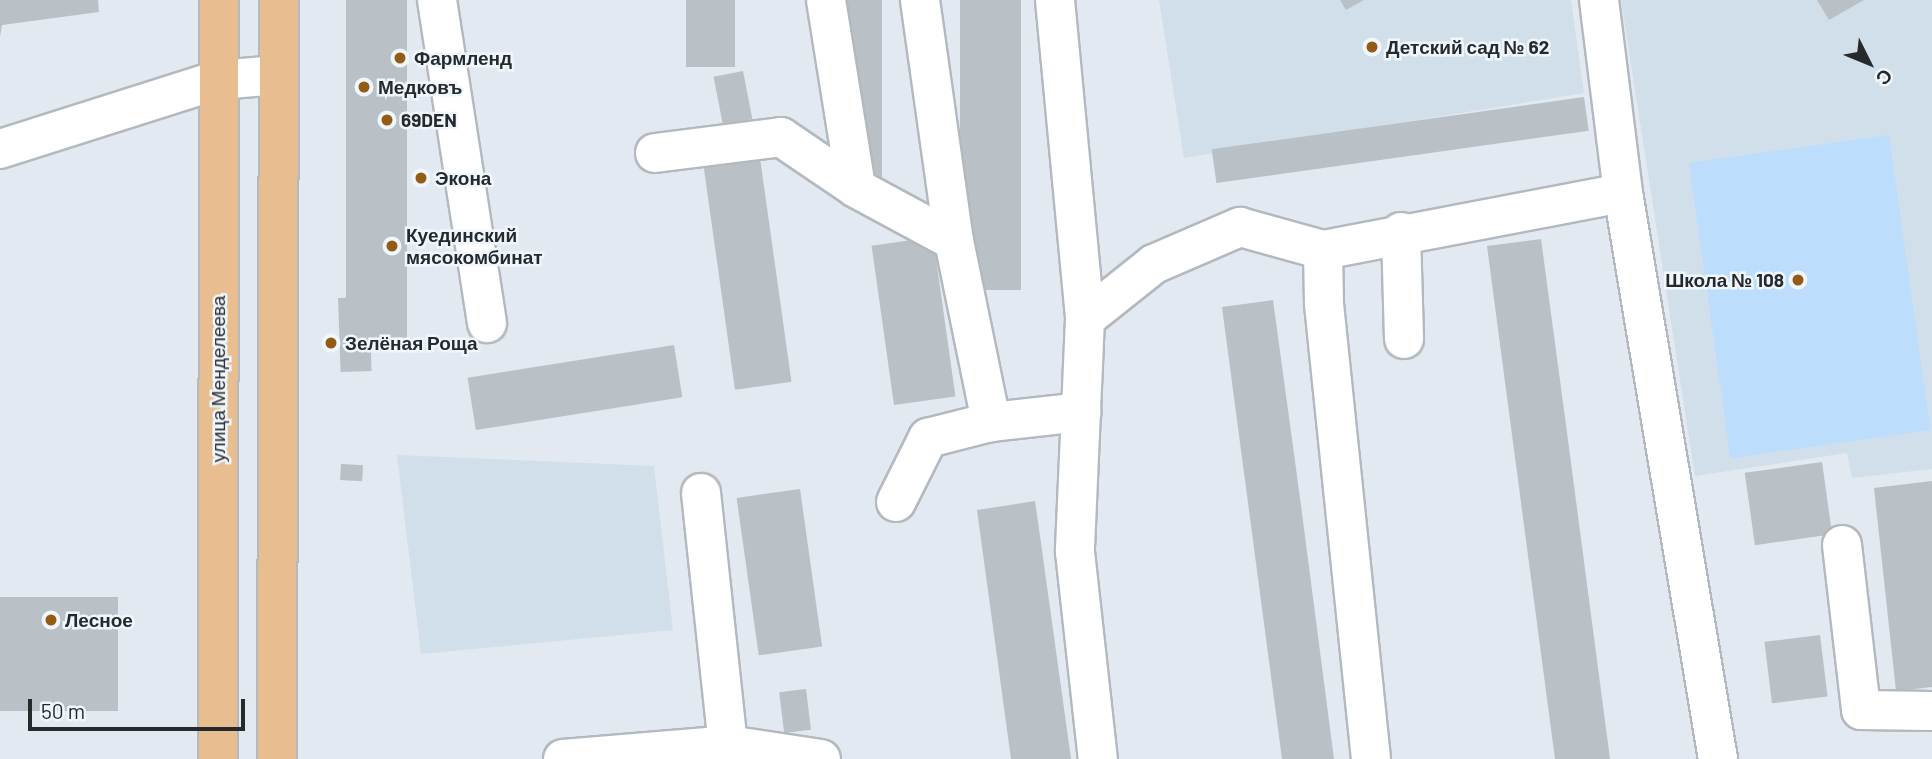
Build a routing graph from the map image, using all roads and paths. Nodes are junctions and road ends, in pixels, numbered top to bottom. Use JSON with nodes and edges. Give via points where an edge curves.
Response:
{"nodes":[{"id":1,"x":219,"y":0,"type":"edge"},
{"id":2,"x":279,"y":0,"type":"edge"},
{"id":3,"x":437,"y":0,"type":"edge"},
{"id":4,"x":826,"y":0,"type":"edge"},
{"id":5,"x":920,"y":0,"type":"edge"},
{"id":6,"x":1055,"y":0,"type":"edge"},
{"id":7,"x":1599,"y":0,"type":"edge"},
{"id":8,"x":278,"y":75,"type":"junction"},
{"id":9,"x":218,"y":80,"type":"junction"},
{"id":10,"x":0,"y":149,"type":"edge"},
{"id":11,"x":655,"y":153,"type":"dead end"},
{"id":12,"x":856,"y":188,"type":"junction"},
{"id":13,"x":1623,"y":192,"type":"junction"},
{"id":14,"x":1401,"y":232,"type":"junction"},
{"id":15,"x":954,"y":241,"type":"junction"},
{"id":16,"x":1323,"y":250,"type":"junction"},
{"id":17,"x":1085,"y":319,"type":"junction"},
{"id":18,"x":487,"y":323,"type":"dead end"},
{"id":19,"x":1404,"y":339,"type":"dead end"},
{"id":20,"x":1081,"y":412,"type":"junction"},
{"id":21,"x":991,"y":422,"type":"junction"},
{"id":22,"x":701,"y":493,"type":"dead end"},
{"id":23,"x":897,"y":502,"type":"dead end"},
{"id":24,"x":1842,"y":545,"type":"dead end"},
{"id":25,"x":1932,"y":711,"type":"edge"},
{"id":26,"x":728,"y":745,"type":"junction"},
{"id":27,"x":218,"y":759,"type":"edge"},
{"id":28,"x":277,"y":759,"type":"edge"},
{"id":29,"x":563,"y":759,"type":"edge"},
{"id":30,"x":821,"y":759,"type":"edge"},
{"id":31,"x":1098,"y":759,"type":"edge"},
{"id":32,"x":1371,"y":759,"type":"edge"},
{"id":33,"x":1718,"y":759,"type":"edge"}],
"edges":[{"from":1,"to":9,"type":"main road","name":"улица Менделеева"},
{"from":2,"to":8,"type":"main road"},
{"from":3,"to":18,"type":"street"},
{"from":4,"to":12,"type":"street"},
{"from":5,"to":15,"type":"street"},
{"from":6,"to":17,"type":"street"},
{"from":7,"to":13,"type":"street"},
{"from":8,"to":9,"type":"street"},
{"from":8,"to":28,"type":"main road"},
{"from":9,"to":10,"type":"street"},
{"from":9,"to":27,"type":"main road","name":"улица Менделеева"},
{"from":11,"to":12,"type":"street","via":[[780,137]]},
{"from":12,"to":15,"type":"street"},
{"from":13,"to":14,"type":"street"},
{"from":13,"to":33,"type":"street"},
{"from":14,"to":16,"type":"street"},
{"from":14,"to":19,"type":"street"},
{"from":15,"to":21,"type":"street"},
{"from":16,"to":17,"type":"street","via":[[1240,227],[1154,264]]},
{"from":16,"to":32,"type":"street","via":[[1324,303]]},
{"from":17,"to":20,"type":"street"},
{"from":20,"to":21,"type":"street"},
{"from":20,"to":31,"type":"street","via":[[1075,552]]},
{"from":21,"to":23,"type":"street","via":[[928,438]]},
{"from":22,"to":26,"type":"street"},
{"from":24,"to":25,"type":"street","via":[[1861,710]]},
{"from":26,"to":29,"type":"street"},
{"from":26,"to":30,"type":"street"}]}
